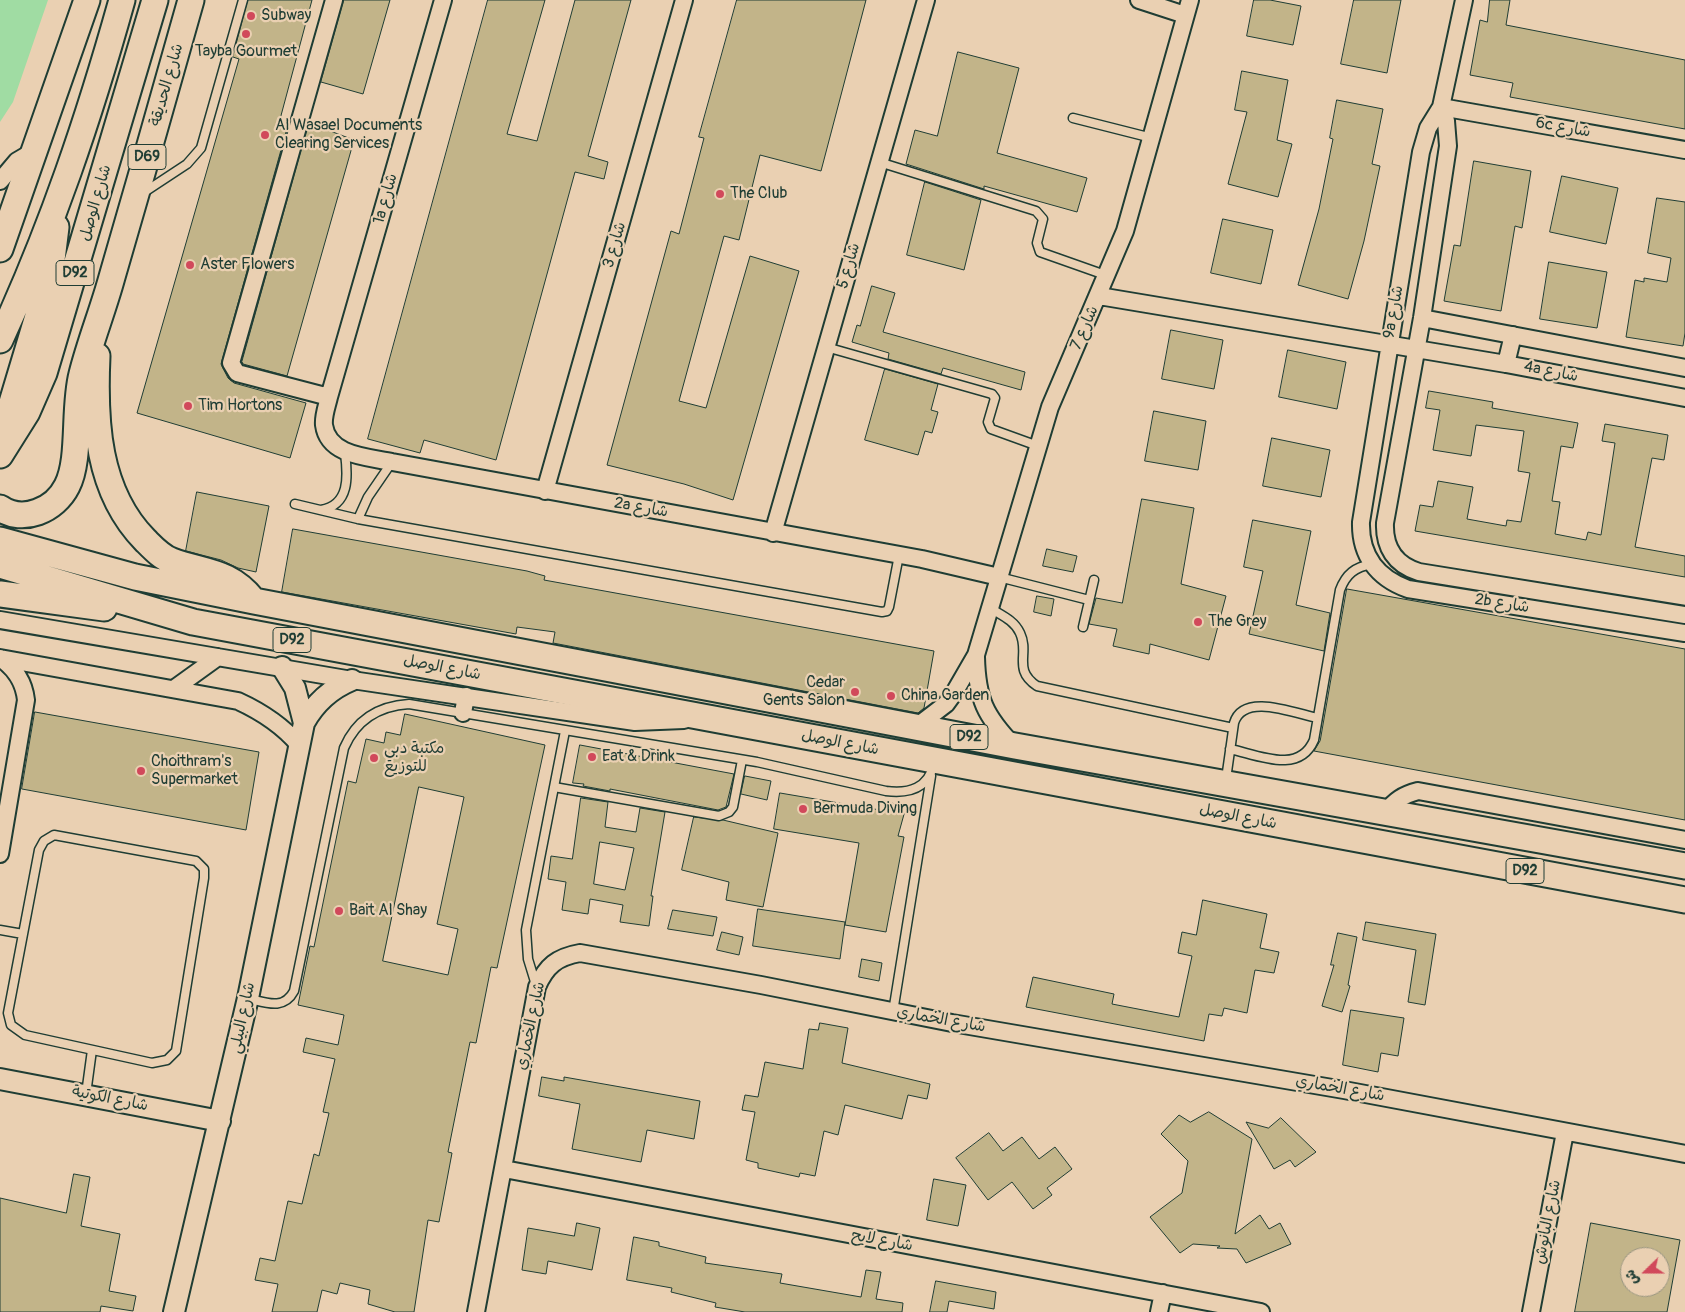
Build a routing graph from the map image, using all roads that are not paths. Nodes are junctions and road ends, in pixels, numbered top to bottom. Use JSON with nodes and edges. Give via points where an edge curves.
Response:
{"nodes":[{"id":1,"x":86,"y":0,"type":"edge"},
{"id":2,"x":122,"y":0,"type":"edge"},
{"id":3,"x":155,"y":0,"type":"edge"},
{"id":4,"x":191,"y":0,"type":"edge"},
{"id":5,"x":243,"y":0,"type":"edge"},
{"id":6,"x":334,"y":0,"type":"edge"},
{"id":7,"x":443,"y":0,"type":"edge"},
{"id":8,"x":684,"y":0,"type":"edge"},
{"id":9,"x":926,"y":0,"type":"edge"},
{"id":10,"x":1139,"y":0,"type":"edge"},
{"id":11,"x":1464,"y":0,"type":"edge"},
{"id":12,"x":1188,"y":8,"type":"edge"},
{"id":13,"x":1441,"y":107,"type":"junction"},
{"id":14,"x":1073,"y":118,"type":"dead end"},
{"id":15,"x":1152,"y":138,"type":"junction"},
{"id":16,"x":1685,"y":150,"type":"edge"},
{"id":17,"x":34,"y":151,"type":"junction"},
{"id":18,"x":879,"y":162,"type":"junction"},
{"id":19,"x":0,"y":181,"type":"edge"},
{"id":20,"x":135,"y":198,"type":"junction"},
{"id":21,"x":56,"y":209,"type":"junction"},
{"id":22,"x":0,"y":249,"type":"edge"},
{"id":23,"x":1108,"y":276,"type":"junction"},
{"id":24,"x":1099,"y":296,"type":"junction"},
{"id":25,"x":102,"y":314,"type":"junction"},
{"id":26,"x":1422,"y":318,"type":"junction"},
{"id":27,"x":1513,"y":335,"type":"junction"},
{"id":28,"x":0,"y":340,"type":"edge"},
{"id":29,"x":1388,"y":345,"type":"junction"},
{"id":30,"x":826,"y":347,"type":"junction"},
{"id":31,"x":1417,"y":350,"type":"junction"},
{"id":32,"x":1506,"y":364,"type":"junction"},
{"id":33,"x":1685,"y":368,"type":"edge"},
{"id":34,"x":329,"y":397,"type":"junction"},
{"id":35,"x":1685,"y":398,"type":"edge"},
{"id":36,"x":0,"y":431,"type":"edge"},
{"id":37,"x":1038,"y":446,"type":"junction"},
{"id":38,"x":345,"y":452,"type":"junction"},
{"id":39,"x":0,"y":455,"type":"edge"},
{"id":40,"x":392,"y":462,"type":"junction"},
{"id":41,"x":545,"y":491,"type":"junction"},
{"id":42,"x":295,"y":504,"type":"dead end"},
{"id":43,"x":0,"y":508,"type":"edge"},
{"id":44,"x":321,"y":510,"type":"junction"},
{"id":45,"x":358,"y":519,"type":"junction"},
{"id":46,"x":1361,"y":522,"type":"joint"},
{"id":47,"x":1385,"y":523,"type":"joint"},
{"id":48,"x":773,"y":533,"type":"junction"},
{"id":49,"x":0,"y":540,"type":"edge"},
{"id":50,"x":900,"y":555,"type":"junction"},
{"id":51,"x":1372,"y":564,"type":"junction"},
{"id":52,"x":0,"y":565,"type":"edge"},
{"id":53,"x":998,"y":577,"type":"junction"},
{"id":54,"x":1094,"y":580,"type":"dead end"},
{"id":55,"x":0,"y":594,"type":"edge"},
{"id":56,"x":1089,"y":600,"type":"junction"},
{"id":57,"x":254,"y":601,"type":"junction"},
{"id":58,"x":990,"y":608,"type":"junction"},
{"id":59,"x":1685,"y":614,"type":"edge"},
{"id":60,"x":0,"y":620,"type":"edge"},
{"id":61,"x":193,"y":622,"type":"junction"},
{"id":62,"x":1083,"y":627,"type":"dead end"},
{"id":63,"x":1685,"y":633,"type":"edge"},
{"id":64,"x":976,"y":655,"type":"junction"},
{"id":65,"x":0,"y":658,"type":"edge"},
{"id":66,"x":218,"y":658,"type":"junction"},
{"id":67,"x":282,"y":667,"type":"junction"},
{"id":68,"x":352,"y":680,"type":"junction"},
{"id":69,"x":175,"y":688,"type":"junction"},
{"id":70,"x":466,"y":696,"type":"junction"},
{"id":71,"x":463,"y":714,"type":"junction"},
{"id":72,"x":703,"y":717,"type":"junction"},
{"id":73,"x":1317,"y":718,"type":"junction"},
{"id":74,"x":304,"y":723,"type":"junction"},
{"id":75,"x":916,"y":727,"type":"junction"},
{"id":76,"x":1233,"y":728,"type":"junction"},
{"id":77,"x":565,"y":731,"type":"junction"},
{"id":78,"x":299,"y":745,"type":"junction"},
{"id":79,"x":1015,"y":746,"type":"junction"},
{"id":80,"x":1230,"y":749,"type":"junction"},
{"id":81,"x":742,"y":760,"type":"junction"},
{"id":82,"x":933,"y":768,"type":"junction"},
{"id":83,"x":1226,"y":784,"type":"junction"},
{"id":84,"x":554,"y":786,"type":"junction"},
{"id":85,"x":1385,"y":812,"type":"junction"},
{"id":86,"x":1685,"y":840,"type":"edge"},
{"id":87,"x":0,"y":854,"type":"edge"},
{"id":88,"x":1685,"y":866,"type":"edge"},
{"id":89,"x":1685,"y":900,"type":"edge"},
{"id":90,"x":0,"y":930,"type":"edge"},
{"id":91,"x":23,"y":934,"type":"junction"},
{"id":92,"x":536,"y":987,"type":"junction"},
{"id":93,"x":248,"y":998,"type":"junction"},
{"id":94,"x":893,"y":1012,"type":"junction"},
{"id":95,"x":92,"y":1050,"type":"junction"},
{"id":96,"x":0,"y":1079,"type":"edge"},
{"id":97,"x":86,"y":1094,"type":"junction"},
{"id":98,"x":220,"y":1121,"type":"junction"},
{"id":99,"x":1564,"y":1132,"type":"junction"},
{"id":100,"x":1685,"y":1154,"type":"edge"},
{"id":101,"x":504,"y":1169,"type":"junction"},
{"id":102,"x":1163,"y":1293,"type":"junction"},
{"id":103,"x":174,"y":1312,"type":"edge"},
{"id":104,"x":476,"y":1312,"type":"edge"},
{"id":105,"x":1160,"y":1312,"type":"edge"},
{"id":106,"x":1261,"y":1312,"type":"edge"},
{"id":107,"x":1531,"y":1312,"type":"edge"}],
"edges":[{"from":1,"to":17,"type":"main road"},
{"from":2,"to":21,"type":"main road","via":[[91,110]]},
{"from":3,"to":39,"type":"main road","name":"شارع الوصل","number":"D92","via":[[44,373],[27,412]]},
{"from":4,"to":20,"type":"main road","name":"شارع الحديقة","number":"D69"},
{"from":5,"to":20,"type":"lane","via":[[197,154]]},
{"from":6,"to":34,"type":"street","via":[[230,363],[237,373]]},
{"from":7,"to":34,"type":"street","name":"1a شارع"},
{"from":8,"to":41,"type":"street","name":"شارع 3"},
{"from":9,"to":18,"type":"street","name":"شارع 5"},
{"from":10,"to":12,"type":"street"},
{"from":11,"to":13,"type":"street","name":"9a شارع"},
{"from":12,"to":15,"type":"street","name":"شارع 7"},
{"from":13,"to":16,"type":"street","name":"6c شارع"},
{"from":13,"to":26,"type":"street","name":"9a شارع","via":[[1448,146]]},
{"from":13,"to":29,"type":"street","name":"9a شارع","via":[[1424,140]]},
{"from":14,"to":15,"type":"lane"},
{"from":15,"to":23,"type":"street","name":"شارع 7","via":[[1130,216]]},
{"from":17,"to":19,"type":"street","via":[[18,161]]},
{"from":17,"to":22,"type":"main road"},
{"from":18,"to":23,"type":"lane","via":[[1036,211],[1043,219],[1037,244],[1040,252]]},
{"from":18,"to":30,"type":"street","name":"شارع 5"},
{"from":20,"to":25,"type":"main road","name":"شارع الحديقة","number":"D69"},
{"from":21,"to":28,"type":"main road"},
{"from":21,"to":36,"type":"main road","via":[[50,276],[11,406]]},
{"from":23,"to":24,"type":"street","name":"شارع 7"},
{"from":24,"to":29,"type":"street","name":"4a شارع"},
{"from":24,"to":37,"type":"street","name":"شارع 7","via":[[1050,407]]},
{"from":25,"to":43,"type":"main road","via":[[79,384],[73,472],[67,488],[57,500],[32,514],[17,514]]},
{"from":25,"to":57,"type":"main road","via":[[96,427],[118,504],[133,528],[156,551],[170,560],[224,576],[246,591]]},
{"from":26,"to":27,"type":"street","name":"4a شارع"},
{"from":26,"to":31,"type":"street","name":"9a شارع"},
{"from":27,"to":32,"type":"street"},
{"from":27,"to":33,"type":"street","name":"4a شارع"},
{"from":29,"to":31,"type":"street","name":"4a شارع"},
{"from":29,"to":46,"type":"street","name":"9a شارع"},
{"from":30,"to":37,"type":"lane","via":[[992,394],[995,400],[988,422],[991,429]]},
{"from":30,"to":48,"type":"street","name":"شارع 5"},
{"from":31,"to":32,"type":"street","name":"4a شارع"},
{"from":31,"to":47,"type":"street","name":"9a شارع"},
{"from":32,"to":35,"type":"street","name":"4a شارع"},
{"from":34,"to":38,"type":"street","via":[[324,424],[326,432]]},
{"from":37,"to":53,"type":"street","name":"شارع 7"},
{"from":38,"to":40,"type":"street","name":"2a شارع"},
{"from":38,"to":44,"type":"lane","via":[[347,479],[343,498]]},
{"from":40,"to":41,"type":"street","name":"2a شارع"},
{"from":40,"to":45,"type":"lane","via":[[368,497]]},
{"from":41,"to":48,"type":"street","name":"2a شارع"},
{"from":42,"to":44,"type":"lane"},
{"from":44,"to":45,"type":"lane"},
{"from":45,"to":50,"type":"lane","via":[[882,612],[889,607]]},
{"from":46,"to":51,"type":"street","name":"2b شارع","via":[[1363,544]]},
{"from":47,"to":59,"type":"street","name":"2b شارع","via":[[1390,550],[1410,569]]},
{"from":48,"to":50,"type":"street","name":"2a شارع"},
{"from":49,"to":57,"type":"main road","name":"شارع الوصل","number":"D92","via":[[135,577]]},
{"from":50,"to":53,"type":"street","name":"2a شارع"},
{"from":51,"to":63,"type":"street","name":"2b شارع","via":[[1388,580],[1408,589]]},
{"from":51,"to":73,"type":"lane","via":[[1352,571],[1340,590]]},
{"from":52,"to":61,"type":"main road","name":"شارع الوصل","number":"D92"},
{"from":53,"to":56,"type":"lane"},
{"from":53,"to":58,"type":"street","name":"شارع 7"},
{"from":54,"to":56,"type":"lane"},
{"from":55,"to":61,"type":"main road"},
{"from":56,"to":62,"type":"lane"},
{"from":57,"to":75,"type":"main road","name":"شارع الوصل","number":"D92"},
{"from":58,"to":64,"type":"street","name":"شارع 7"},
{"from":58,"to":76,"type":"lane","via":[[1020,632],[1022,668],[1037,686]]},
{"from":60,"to":66,"type":"street"},
{"from":61,"to":72,"type":"main road","name":"شارع الوصل","number":"D92"},
{"from":64,"to":75,"type":"street","name":"شارع 7","via":[[946,704]]},
{"from":64,"to":79,"type":"street","name":"شارع 7","via":[[983,707]]},
{"from":65,"to":69,"type":"street"},
{"from":65,"to":87,"type":"street","via":[[16,672],[26,700]]},
{"from":66,"to":67,"type":"street"},
{"from":66,"to":69,"type":"street"},
{"from":67,"to":68,"type":"street"},
{"from":67,"to":74,"type":"street","name":"شارع البيلي","via":[[296,688]]},
{"from":68,"to":70,"type":"street"},
{"from":68,"to":74,"type":"street","name":"شارع البيلي","via":[[319,701]]},
{"from":69,"to":78,"type":"street","via":[[238,701],[259,710]]},
{"from":70,"to":71,"type":"street"},
{"from":70,"to":72,"type":"street","via":[[635,722]]},
{"from":71,"to":77,"type":"lane"},
{"from":71,"to":93,"type":"lane","via":[[397,705],[374,712],[356,727],[344,748],[294,991],[284,1003]]},
{"from":72,"to":82,"type":"main road","name":"شارع الوصل","number":"D92"},
{"from":73,"to":76,"type":"lane","via":[[1252,705],[1240,711]]},
{"from":73,"to":80,"type":"lane","via":[[1310,748],[1298,759],[1281,760]]},
{"from":74,"to":78,"type":"street","name":"شارع البيلي"},
{"from":75,"to":79,"type":"main road","name":"شارع الوصل","number":"D92"},
{"from":76,"to":80,"type":"lane"},
{"from":77,"to":81,"type":"lane"},
{"from":77,"to":84,"type":"lane"},
{"from":78,"to":93,"type":"street","name":"شارع البيلي"},
{"from":79,"to":83,"type":"main road","name":"شارع الوصل","number":"D92"},
{"from":80,"to":83,"type":"lane"},
{"from":81,"to":82,"type":"lane","via":[[893,792],[913,789]]},
{"from":81,"to":84,"type":"lane","via":[[732,807],[719,816]]},
{"from":82,"to":89,"type":"main road","name":"شارع الوصل","number":"D92"},
{"from":82,"to":94,"type":"lane"},
{"from":83,"to":85,"type":"main road","name":"شارع الوصل","number":"D92"},
{"from":84,"to":92,"type":"lane","via":[[526,930],[528,959]]},
{"from":85,"to":86,"type":"street","via":[[1405,794],[1418,791]]},
{"from":85,"to":88,"type":"main road","name":"شارع الوصل","number":"D92"},
{"from":90,"to":91,"type":"lane"},
{"from":91,"to":95,"type":"lane","via":[[8,1013],[11,1025],[25,1035]]},
{"from":91,"to":95,"type":"lane","via":[[39,850],[44,841],[54,836],[196,861],[204,869],[176,1051],[167,1060],[152,1063]]},
{"from":92,"to":94,"type":"street","name":"شارع الخماري","via":[[552,963],[580,953]]},
{"from":92,"to":101,"type":"street","name":"شارع الخماري"},
{"from":93,"to":98,"type":"street","name":"شارع البيلي"},
{"from":94,"to":99,"type":"street","name":"شارع الخماري","via":[[1324,1086]]},
{"from":95,"to":97,"type":"lane"},
{"from":96,"to":97,"type":"street","name":"شارع الكوتية"},
{"from":97,"to":98,"type":"street","name":"شارع الكوتية"},
{"from":98,"to":103,"type":"street","name":"شارع البيلي"},
{"from":99,"to":100,"type":"street","name":"شارع الخماري"},
{"from":99,"to":107,"type":"street","name":"شارع البانوش"},
{"from":101,"to":102,"type":"street","name":"شارع لايح"},
{"from":101,"to":104,"type":"street","name":"شارع الخماري"},
{"from":102,"to":105,"type":"street"},
{"from":102,"to":106,"type":"street","name":"شارع لايح"}]}
